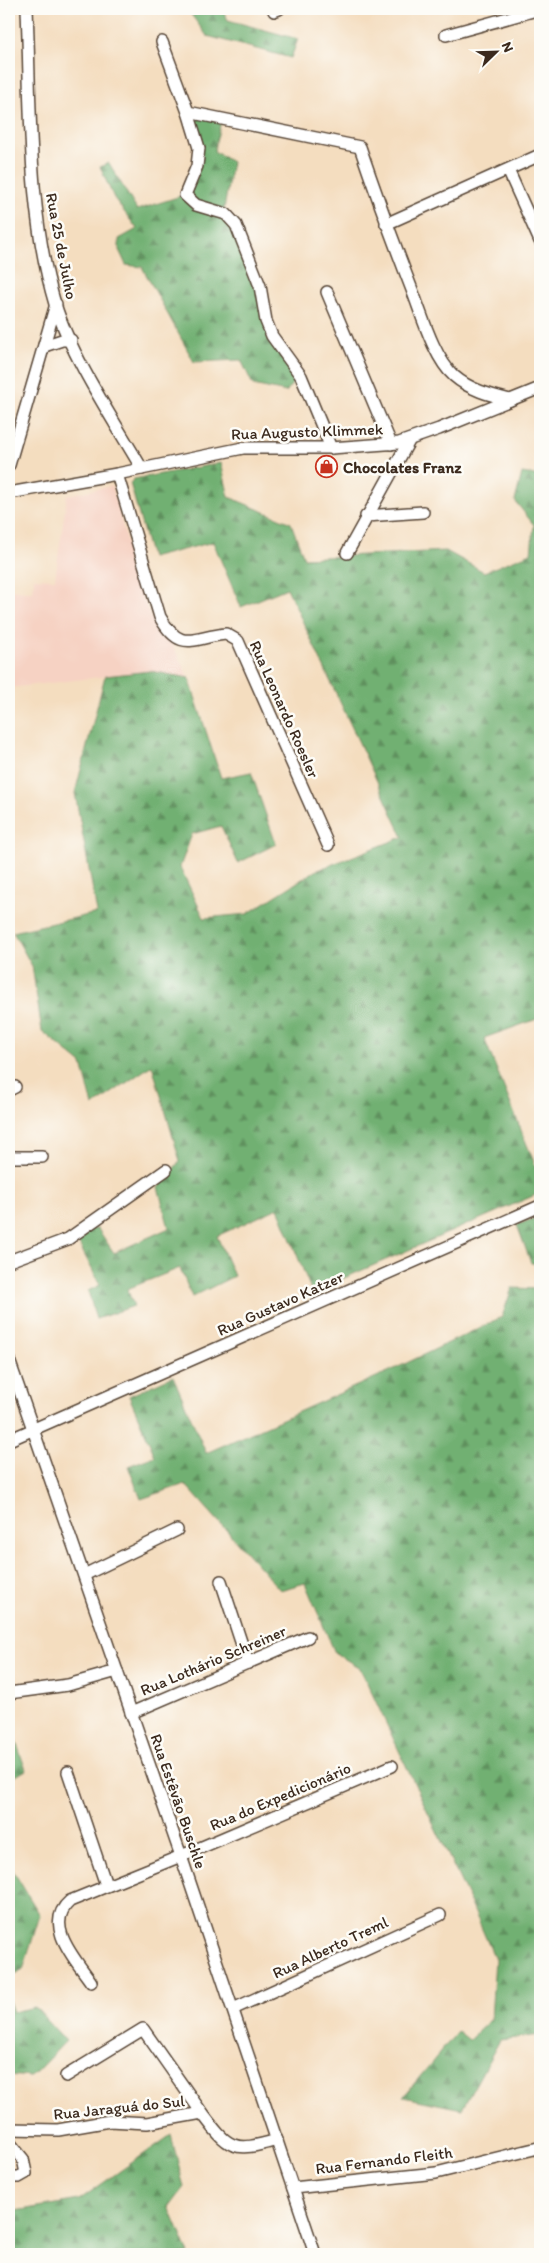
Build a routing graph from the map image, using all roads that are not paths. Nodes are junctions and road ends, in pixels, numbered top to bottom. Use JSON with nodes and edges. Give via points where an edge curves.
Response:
{"nodes":[{"id":1,"x":27,"y":9,"type":"edge"},
{"id":2,"x":540,"y":9,"type":"edge"},
{"id":3,"x":446,"y":35,"type":"dead end"},
{"id":4,"x":162,"y":42,"type":"dead end"},
{"id":5,"x":188,"y":112,"type":"junction"},
{"id":6,"x":540,"y":156,"type":"edge"},
{"id":7,"x":508,"y":170,"type":"junction"},
{"id":8,"x":386,"y":224,"type":"junction"},
{"id":9,"x":540,"y":241,"type":"edge"},
{"id":10,"x":327,"y":292,"type":"dead end"},
{"id":11,"x":56,"y":304,"type":"junction"},
{"id":12,"x":71,"y":340,"type":"junction"},
{"id":13,"x":44,"y":346,"type":"junction"},
{"id":14,"x":540,"y":388,"type":"edge"},
{"id":15,"x":510,"y":400,"type":"junction"},
{"id":16,"x":409,"y":440,"type":"junction"},
{"id":17,"x":391,"y":444,"type":"junction"},
{"id":18,"x":332,"y":448,"type":"junction"},
{"id":19,"x":9,"y":465,"type":"edge"},
{"id":20,"x":142,"y":469,"type":"junction"},
{"id":21,"x":117,"y":474,"type":"junction"},
{"id":22,"x":9,"y":493,"type":"edge"},
{"id":23,"x":423,"y":512,"type":"dead end"},
{"id":24,"x":366,"y":516,"type":"junction"},
{"id":25,"x":347,"y":552,"type":"dead end"},
{"id":26,"x":328,"y":845,"type":"dead end"},
{"id":27,"x":9,"y":1156,"type":"edge"},
{"id":28,"x":42,"y":1157,"type":"dead end"},
{"id":29,"x":166,"y":1170,"type":"dead end"},
{"id":30,"x":540,"y":1206,"type":"edge"},
{"id":31,"x":9,"y":1261,"type":"edge"},
{"id":32,"x":9,"y":1360,"type":"edge"},
{"id":33,"x":33,"y":1430,"type":"junction"},
{"id":34,"x":9,"y":1440,"type":"edge"},
{"id":35,"x":177,"y":1530,"type":"dead end"},
{"id":36,"x":84,"y":1575,"type":"junction"},
{"id":37,"x":221,"y":1581,"type":"dead end"},
{"id":38,"x":308,"y":1637,"type":"dead end"},
{"id":39,"x":248,"y":1663,"type":"junction"},
{"id":40,"x":117,"y":1671,"type":"junction"},
{"id":41,"x":9,"y":1693,"type":"edge"},
{"id":42,"x":131,"y":1713,"type":"junction"},
{"id":43,"x":392,"y":1766,"type":"dead end"},
{"id":44,"x":68,"y":1772,"type":"dead end"},
{"id":45,"x":181,"y":1856,"type":"junction"},
{"id":46,"x":106,"y":1885,"type":"junction"},
{"id":47,"x":440,"y":1915,"type":"dead end"},
{"id":48,"x":92,"y":1982,"type":"dead end"},
{"id":49,"x":233,"y":2009,"type":"junction"},
{"id":50,"x":66,"y":2076,"type":"dead end"},
{"id":51,"x":202,"y":2113,"type":"junction"},
{"id":52,"x":9,"y":2129,"type":"edge"},
{"id":53,"x":277,"y":2140,"type":"junction"},
{"id":54,"x":9,"y":2142,"type":"edge"},
{"id":55,"x":538,"y":2148,"type":"dead end"},
{"id":56,"x":9,"y":2177,"type":"edge"},
{"id":57,"x":292,"y":2188,"type":"junction"},
{"id":58,"x":315,"y":2254,"type":"edge"}],
"edges":[{"from":1,"to":11,"type":"street","name":"Rua 25 de Julho","via":[[36,200]]},
{"from":2,"to":3,"type":"street"},
{"from":4,"to":5,"type":"street"},
{"from":5,"to":8,"type":"street","via":[[360,148]]},
{"from":5,"to":18,"type":"street","via":[[199,148],[197,166],[185,195],[196,205],[226,214],[236,225],[260,286],[272,336],[301,376]]},
{"from":6,"to":7,"type":"street"},
{"from":7,"to":8,"type":"street"},
{"from":7,"to":9,"type":"street"},
{"from":8,"to":15,"type":"street","via":[[447,368],[475,390]]},
{"from":10,"to":17,"type":"street"},
{"from":11,"to":12,"type":"street","name":"Rua 25 de Julho"},
{"from":11,"to":13,"type":"street"},
{"from":12,"to":13,"type":"street"},
{"from":12,"to":20,"type":"street","name":"Rua 25 de Julho"},
{"from":13,"to":19,"type":"street"},
{"from":14,"to":15,"type":"street","name":"Rua Augusto Klimmek"},
{"from":15,"to":16,"type":"street","name":"Rua Augusto Klimmek"},
{"from":16,"to":17,"type":"street","name":"Rua Augusto Klimmek"},
{"from":16,"to":24,"type":"street"},
{"from":17,"to":18,"type":"street","name":"Rua Augusto Klimmek"},
{"from":18,"to":20,"type":"street","name":"Rua Augusto Klimmek","via":[[243,448]]},
{"from":20,"to":21,"type":"street","name":"Rua Augusto Klimmek"},
{"from":21,"to":22,"type":"street","name":"Rua Augusto Klimmek"},
{"from":21,"to":26,"type":"street","name":"Rua Leonardo Roesler","via":[[160,617],[173,636],[182,640],[226,634],[238,641]]},
{"from":23,"to":24,"type":"street"},
{"from":24,"to":25,"type":"street"},
{"from":27,"to":28,"type":"street"},
{"from":29,"to":31,"type":"street","via":[[68,1240]]},
{"from":30,"to":33,"type":"street","name":"Rua Gustavo Katzer"},
{"from":32,"to":33,"type":"street","name":"Rua Estêvão Buschle"},
{"from":33,"to":34,"type":"street","name":"Rua Gustavo Katzer"},
{"from":33,"to":36,"type":"street","name":"Rua Estêvão Buschle"},
{"from":35,"to":36,"type":"street"},
{"from":36,"to":40,"type":"street","name":"Rua Estêvão Buschle"},
{"from":37,"to":39,"type":"street"},
{"from":38,"to":39,"type":"street","name":"Rua Lothário Schreiner"},
{"from":39,"to":42,"type":"street","name":"Rua Lothário Schreiner"},
{"from":40,"to":41,"type":"street","via":[[68,1685]]},
{"from":40,"to":42,"type":"street","name":"Rua Estêvão Buschle"},
{"from":42,"to":45,"type":"street","name":"Rua Estêvão Buschle"},
{"from":43,"to":45,"type":"street","name":"Rua do Expedicionário"},
{"from":44,"to":46,"type":"street"},
{"from":45,"to":46,"type":"street","name":"Rua do Expedicionário"},
{"from":45,"to":49,"type":"street","name":"Rua Estêvão Buschle"},
{"from":46,"to":48,"type":"street","name":"Rua do Expedicionário","via":[[70,1901],[61,1913],[62,1939]]},
{"from":47,"to":49,"type":"street","name":"Rua Alberto Treml"},
{"from":49,"to":53,"type":"street","name":"Rua Estêvão Buschle"},
{"from":50,"to":51,"type":"street","via":[[143,2029]]},
{"from":51,"to":52,"type":"street","name":"Rua Jaraguá do Sul","via":[[147,2123],[119,2120],[58,2130]]},
{"from":51,"to":53,"type":"street","name":"Rua Jaraguá do Sul","via":[[221,2137],[235,2147],[253,2147]]},
{"from":53,"to":57,"type":"street","name":"Rua Estêvão Buschle"},
{"from":54,"to":56,"type":"street","via":[[26,2166],[26,2173]]},
{"from":55,"to":57,"type":"street","name":"Rua Fernando Fleith","via":[[436,2173]]},
{"from":57,"to":58,"type":"street","name":"Rua Estêvão Buschle"}]}
